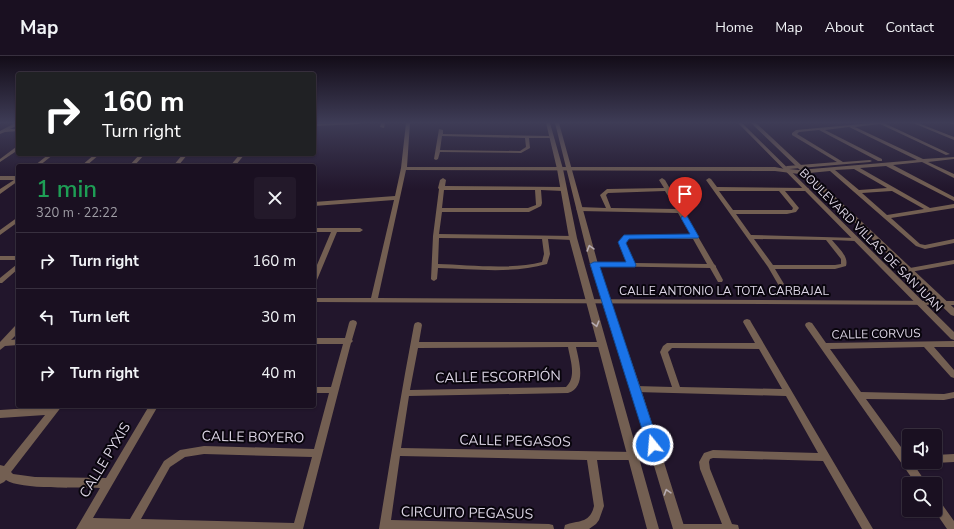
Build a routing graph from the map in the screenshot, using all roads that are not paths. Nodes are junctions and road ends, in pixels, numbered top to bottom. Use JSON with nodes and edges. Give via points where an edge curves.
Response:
{"nodes":[{"id":1,"x":406,"y":145,"type":"edge"},
{"id":2,"x":438,"y":145,"type":"edge"},
{"id":3,"x":528,"y":145,"type":"edge"},
{"id":4,"x":554,"y":145,"type":"edge"},
{"id":5,"x":563,"y":145,"type":"edge"},
{"id":6,"x":762,"y":145,"type":"edge"},
{"id":7,"x":777,"y":145,"type":"edge"},
{"id":8,"x":812,"y":145,"type":"edge"},
{"id":9,"x":851,"y":145,"type":"edge"},
{"id":10,"x":891,"y":145,"type":"edge"},
{"id":11,"x":929,"y":145,"type":"edge"},
{"id":12,"x":16,"y":149,"type":"edge"},
{"id":13,"x":437,"y":151,"type":"junction"},
{"id":14,"x":948,"y":154,"type":"junction"},
{"id":15,"x":954,"y":154,"type":"edge"},
{"id":16,"x":49,"y":156,"type":"edge"},
{"id":17,"x":96,"y":156,"type":"edge"},
{"id":18,"x":141,"y":156,"type":"edge"},
{"id":19,"x":184,"y":156,"type":"edge"},
{"id":20,"x":241,"y":156,"type":"edge"},
{"id":21,"x":916,"y":157,"type":"junction"},
{"id":22,"x":954,"y":158,"type":"edge"},
{"id":23,"x":436,"y":159,"type":"dead end"},
{"id":24,"x":880,"y":160,"type":"junction"},
{"id":25,"x":0,"y":161,"type":"edge"},
{"id":26,"x":923,"y":161,"type":"junction"},
{"id":27,"x":842,"y":163,"type":"junction"},
{"id":28,"x":39,"y":164,"type":"edge"},
{"id":29,"x":86,"y":164,"type":"edge"},
{"id":30,"x":132,"y":164,"type":"edge"},
{"id":31,"x":177,"y":164,"type":"edge"},
{"id":32,"x":234,"y":164,"type":"edge"},
{"id":33,"x":887,"y":164,"type":"junction"},
{"id":34,"x":856,"y":167,"type":"junction"},
{"id":35,"x":404,"y":168,"type":"junction"},
{"id":36,"x":560,"y":169,"type":"junction"},
{"id":37,"x":570,"y":169,"type":"junction"},
{"id":38,"x":786,"y":169,"type":"junction"},
{"id":39,"x":803,"y":169,"type":"junction"},
{"id":40,"x":831,"y":170,"type":"junction"},
{"id":41,"x":954,"y":176,"type":"edge"},
{"id":42,"x":0,"y":178,"type":"edge"},
{"id":43,"x":16,"y":178,"type":"edge"},
{"id":44,"x":16,"y":180,"type":"edge"},
{"id":45,"x":442,"y":180,"type":"dead end"},
{"id":46,"x":662,"y":180,"type":"dead end"},
{"id":47,"x":709,"y":180,"type":"dead end"},
{"id":48,"x":441,"y":188,"type":"junction"},
{"id":49,"x":538,"y":189,"type":"junction"},
{"id":50,"x":563,"y":189,"type":"junction"},
{"id":51,"x":667,"y":189,"type":"junction"},
{"id":52,"x":716,"y":189,"type":"junction"},
{"id":53,"x":781,"y":189,"type":"junction"},
{"id":54,"x":806,"y":189,"type":"junction"},
{"id":55,"x":892,"y":189,"type":"junction"},
{"id":56,"x":0,"y":192,"type":"edge"},
{"id":57,"x":858,"y":192,"type":"junction"},
{"id":58,"x":396,"y":198,"type":"junction"},
{"id":59,"x":954,"y":199,"type":"edge"},
{"id":60,"x":316,"y":204,"type":"edge"},
{"id":61,"x":954,"y":206,"type":"edge"},
{"id":62,"x":579,"y":209,"type":"junction"},
{"id":63,"x":439,"y":210,"type":"junction"},
{"id":64,"x":609,"y":210,"type":"junction"},
{"id":65,"x":929,"y":210,"type":"junction"},
{"id":66,"x":680,"y":211,"type":"junction"},
{"id":67,"x":731,"y":212,"type":"junction"},
{"id":68,"x":886,"y":217,"type":"junction"},
{"id":69,"x":16,"y":221,"type":"edge"},
{"id":70,"x":316,"y":230,"type":"edge"},
{"id":71,"x":335,"y":230,"type":"junction"},
{"id":72,"x":360,"y":230,"type":"dead end"},
{"id":73,"x":0,"y":233,"type":"edge"},
{"id":74,"x":436,"y":236,"type":"junction"},
{"id":75,"x":695,"y":237,"type":"junction"},
{"id":76,"x":750,"y":237,"type":"junction"},
{"id":77,"x":545,"y":238,"type":"junction"},
{"id":78,"x":573,"y":238,"type":"junction"},
{"id":79,"x":827,"y":238,"type":"junction"},
{"id":80,"x":855,"y":239,"type":"junction"},
{"id":81,"x":954,"y":241,"type":"edge"},
{"id":82,"x":0,"y":258,"type":"edge"},
{"id":83,"x":16,"y":258,"type":"edge"},
{"id":84,"x":954,"y":262,"type":"edge"},
{"id":85,"x":594,"y":264,"type":"junction"},
{"id":86,"x":632,"y":265,"type":"junction"},
{"id":87,"x":435,"y":266,"type":"junction"},
{"id":88,"x":713,"y":266,"type":"junction"},
{"id":89,"x":771,"y":267,"type":"junction"},
{"id":90,"x":16,"y":268,"type":"edge"},
{"id":91,"x":910,"y":270,"type":"junction"},
{"id":92,"x":316,"y":276,"type":"edge"},
{"id":93,"x":434,"y":279,"type":"dead end"},
{"id":94,"x":720,"y":280,"type":"dead end"},
{"id":95,"x":0,"y":281,"type":"edge"},
{"id":96,"x":781,"y":284,"type":"dead end"},
{"id":97,"x":316,"y":300,"type":"edge"},
{"id":98,"x":374,"y":301,"type":"junction"},
{"id":99,"x":590,"y":301,"type":"junction"},
{"id":100,"x":607,"y":301,"type":"junction"},
{"id":101,"x":918,"y":302,"type":"junction"},
{"id":102,"x":954,"y":302,"type":"edge"},
{"id":103,"x":943,"y":303,"type":"junction"},
{"id":104,"x":954,"y":312,"type":"edge"},
{"id":105,"x":747,"y":322,"type":"dead end"},
{"id":106,"x":353,"y":323,"type":"dead end"},
{"id":107,"x":418,"y":325,"type":"dead end"},
{"id":108,"x":809,"y":325,"type":"dead end"},
{"id":109,"x":16,"y":330,"type":"edge"},
{"id":110,"x":954,"y":337,"type":"edge"},
{"id":111,"x":316,"y":341,"type":"edge"},
{"id":112,"x":349,"y":341,"type":"junction"},
{"id":113,"x":16,"y":342,"type":"edge"},
{"id":114,"x":602,"y":344,"type":"junction"},
{"id":115,"x":954,"y":344,"type":"edge"},
{"id":116,"x":1,"y":345,"type":"edge"},
{"id":117,"x":414,"y":345,"type":"junction"},
{"id":118,"x":572,"y":345,"type":"junction"},
{"id":119,"x":927,"y":345,"type":"junction"},
{"id":120,"x":761,"y":346,"type":"junction"},
{"id":121,"x":825,"y":346,"type":"junction"},
{"id":122,"x":954,"y":376,"type":"edge"},
{"id":123,"x":636,"y":389,"type":"junction"},
{"id":124,"x":316,"y":390,"type":"edge"},
{"id":125,"x":334,"y":390,"type":"junction"},
{"id":126,"x":677,"y":390,"type":"junction"},
{"id":127,"x":405,"y":393,"type":"junction"},
{"id":128,"x":788,"y":393,"type":"junction"},
{"id":129,"x":860,"y":395,"type":"junction"},
{"id":130,"x":954,"y":395,"type":"edge"},
{"id":131,"x":153,"y":408,"type":"edge"},
{"id":132,"x":56,"y":409,"type":"edge"},
{"id":133,"x":0,"y":414,"type":"edge"},
{"id":134,"x":318,"y":452,"type":"junction"},
{"id":135,"x":395,"y":452,"type":"junction"},
{"id":136,"x":902,"y":452,"type":"edge"},
{"id":137,"x":591,"y":456,"type":"junction"},
{"id":138,"x":633,"y":456,"type":"junction"},
{"id":139,"x":826,"y":457,"type":"junction"},
{"id":140,"x":954,"y":458,"type":"edge"},
{"id":141,"x":942,"y":459,"type":"edge"},
{"id":142,"x":2,"y":474,"type":"edge"},
{"id":143,"x":108,"y":483,"type":"junction"},
{"id":144,"x":942,"y":513,"type":"edge"},
{"id":145,"x":132,"y":525,"type":"junction"},
{"id":146,"x":83,"y":526,"type":"edge"},
{"id":147,"x":385,"y":527,"type":"edge"},
{"id":148,"x":298,"y":528,"type":"edge"},
{"id":149,"x":549,"y":529,"type":"edge"},
{"id":150,"x":569,"y":529,"type":"edge"},
{"id":151,"x":653,"y":529,"type":"edge"},
{"id":152,"x":679,"y":529,"type":"edge"},
{"id":153,"x":729,"y":529,"type":"edge"},
{"id":154,"x":734,"y":529,"type":"edge"},
{"id":155,"x":868,"y":529,"type":"edge"},
{"id":156,"x":953,"y":529,"type":"edge"}],
"edges":[{"from":1,"to":35,"type":"street"},
{"from":2,"to":13,"type":"street"},
{"from":3,"to":13,"type":"street","via":[[528,148],[521,152]]},
{"from":4,"to":36,"type":"street"},
{"from":5,"to":37,"type":"street"},
{"from":6,"to":38,"type":"street","name":"BOULEVARD VILLAS DE SAN JUAN"},
{"from":7,"to":39,"type":"street","name":"BOULEVARD VILLAS DE SAN JUAN"},
{"from":8,"to":27,"type":"street"},
{"from":9,"to":24,"type":"street"},
{"from":10,"to":21,"type":"street"},
{"from":11,"to":14,"type":"street"},
{"from":12,"to":25,"type":"street"},
{"from":13,"to":23,"type":"street"},
{"from":14,"to":15,"type":"street"},
{"from":14,"to":21,"type":"street"},
{"from":16,"to":28,"type":"street"},
{"from":17,"to":29,"type":"street"},
{"from":18,"to":30,"type":"street"},
{"from":19,"to":31,"type":"street"},
{"from":20,"to":32,"type":"street"},
{"from":21,"to":24,"type":"street"},
{"from":21,"to":26,"type":"street"},
{"from":22,"to":26,"type":"street"},
{"from":24,"to":27,"type":"street"},
{"from":26,"to":33,"type":"street"},
{"from":26,"to":41,"type":"street"},
{"from":27,"to":39,"type":"street"},
{"from":33,"to":34,"type":"street"},
{"from":33,"to":59,"type":"street"},
{"from":34,"to":40,"type":"street"},
{"from":34,"to":55,"type":"street"},
{"from":35,"to":36,"type":"street"},
{"from":35,"to":58,"type":"street"},
{"from":36,"to":37,"type":"street"},
{"from":36,"to":50,"type":"street"},
{"from":37,"to":38,"type":"street"},
{"from":37,"to":62,"type":"street"},
{"from":38,"to":39,"type":"street"},
{"from":38,"to":54,"type":"street","name":"BOULEVARD VILLAS DE SAN JUAN"},
{"from":39,"to":40,"type":"street"},
{"from":39,"to":91,"type":"street","name":"BOULEVARD VILLAS DE SAN JUAN"},
{"from":40,"to":57,"type":"street"},
{"from":42,"to":43,"type":"street"},
{"from":44,"to":56,"type":"street"},
{"from":45,"to":48,"type":"street"},
{"from":46,"to":51,"type":"street"},
{"from":47,"to":52,"type":"street"},
{"from":48,"to":49,"type":"street"},
{"from":48,"to":63,"type":"street"},
{"from":49,"to":50,"type":"street"},
{"from":49,"to":63,"type":"street","via":[[540,202],[538,206],[529,210]]},
{"from":50,"to":78,"type":"street"},
{"from":51,"to":64,"type":"street","via":[[607,191],[603,195]]},
{"from":51,"to":66,"type":"street"},
{"from":52,"to":53,"type":"street"},
{"from":52,"to":67,"type":"street"},
{"from":53,"to":54,"type":"street"},
{"from":53,"to":67,"type":"street","via":[[794,204],[794,210]]},
{"from":54,"to":80,"type":"street","name":"BOULEVARD VILLAS DE SAN JUAN"},
{"from":55,"to":57,"type":"street"},
{"from":55,"to":65,"type":"street"},
{"from":57,"to":68,"type":"street"},
{"from":58,"to":60,"type":"street"},
{"from":58,"to":98,"type":"street"},
{"from":61,"to":65,"type":"street"},
{"from":62,"to":64,"type":"street"},
{"from":85,"to":62,"type":"street","one_way":true},
{"from":63,"to":74,"type":"street"},
{"from":64,"to":66,"type":"street"},
{"from":65,"to":68,"type":"street"},
{"from":66,"to":75,"type":"street"},
{"from":67,"to":76,"type":"street"},
{"from":68,"to":81,"type":"street","via":[[918,245],[925,247]]},
{"from":69,"to":73,"type":"street"},
{"from":70,"to":71,"type":"street"},
{"from":71,"to":72,"type":"street"},
{"from":71,"to":92,"type":"street"},
{"from":74,"to":77,"type":"street"},
{"from":74,"to":87,"type":"street"},
{"from":75,"to":86,"type":"street","via":[[627,237],[622,242]]},
{"from":75,"to":88,"type":"street"},
{"from":76,"to":79,"type":"street"},
{"from":76,"to":89,"type":"street"},
{"from":77,"to":78,"type":"street"},
{"from":77,"to":87,"type":"street","via":[[547,254],[545,263],[541,265]]},
{"from":78,"to":99,"type":"street"},
{"from":79,"to":80,"type":"street"},
{"from":79,"to":89,"type":"street","via":[[844,259],[844,265]]},
{"from":80,"to":101,"type":"street","name":"BOULEVARD VILLAS DE SAN JUAN"},
{"from":82,"to":83,"type":"street"},
{"from":84,"to":91,"type":"street"},
{"from":85,"to":86,"type":"street"},
{"from":85,"to":100,"type":"street"},
{"from":86,"to":88,"type":"street"},
{"from":87,"to":93,"type":"street"},
{"from":88,"to":94,"type":"street"},
{"from":89,"to":96,"type":"street"},
{"from":90,"to":95,"type":"street"},
{"from":91,"to":103,"type":"street","name":"BOULEVARD VILLAS DE SAN JUAN"},
{"from":97,"to":98,"type":"street","name":"CALLE ANTONIO LA TOTA CARBAJAL"},
{"from":98,"to":99,"type":"street","name":"CALLE ANTONIO LA TOTA CARBAJAL"},
{"from":99,"to":100,"type":"street","name":"CALLE ANTONIO LA TOTA CARBAJAL"},
{"from":99,"to":114,"type":"street","one_way":true},
{"from":100,"to":101,"type":"street","name":"CALLE ANTONIO LA TOTA CARBAJAL"},
{"from":100,"to":123,"type":"street"},
{"from":101,"to":103,"type":"street","name":"CALLE ANTONIO LA TOTA CARBAJAL"},
{"from":101,"to":110,"type":"street","name":"BOULEVARD VILLAS DE SAN JUAN"},
{"from":102,"to":103,"type":"street","name":"CALLE ANTONIO LA TOTA CARBAJAL"},
{"from":103,"to":104,"type":"street","name":"BOULEVARD VILLAS DE SAN JUAN"},
{"from":105,"to":120,"type":"street"},
{"from":106,"to":112,"type":"street","name":"CALLE BOYERO"},
{"from":107,"to":117,"type":"street"},
{"from":108,"to":121,"type":"street","name":"CALLE CORVUS"},
{"from":109,"to":116,"type":"street"},
{"from":111,"to":112,"type":"street"},
{"from":112,"to":125,"type":"street","name":"CALLE BOYERO"},
{"from":113,"to":116,"type":"street"},
{"from":114,"to":118,"type":"street"},
{"from":114,"to":138,"type":"street"},
{"from":115,"to":119,"type":"street","name":"CALLE CORVUS"},
{"from":117,"to":118,"type":"street"},
{"from":117,"to":127,"type":"street"},
{"from":118,"to":127,"type":"street","name":"CALLE ESCORPIÓN","via":[[576,379],[568,390]]},
{"from":119,"to":121,"type":"street","name":"CALLE CORVUS"},
{"from":119,"to":122,"type":"street","name":"CALLE CORVUS"},
{"from":120,"to":126,"type":"street","via":[[670,345],[664,352]]},
{"from":120,"to":128,"type":"street"},
{"from":121,"to":129,"type":"street","name":"CALLE CORVUS"},
{"from":123,"to":126,"type":"street"},
{"from":152,"to":123,"type":"street","one_way":true},
{"from":124,"to":125,"type":"street"},
{"from":125,"to":134,"type":"street","name":"CALLE BOYERO"},
{"from":126,"to":128,"type":"street"},
{"from":127,"to":135,"type":"street"},
{"from":128,"to":139,"type":"street"},
{"from":129,"to":130,"type":"street"},
{"from":129,"to":136,"type":"street","name":"CALLE CORVUS"},
{"from":131,"to":143,"type":"street","name":"CALLE PYXIS"},
{"from":132,"to":133,"type":"street"},
{"from":132,"to":142,"type":"street"},
{"from":134,"to":145,"type":"street","name":"CALLE BOYERO","via":[[204,450],[183,453],[167,464]]},
{"from":134,"to":148,"type":"street","name":"CALLE BOYERO"},
{"from":135,"to":137,"type":"street","name":"CALLE PEGASOS"},
{"from":135,"to":147,"type":"street","name":"CIRCUITO PEGASUS"},
{"from":137,"to":138,"type":"street","name":"CALLE PEGASOS"},
{"from":137,"to":150,"type":"street","via":[[598,513],[588,525]]},
{"from":138,"to":151,"type":"street"},
{"from":139,"to":153,"type":"street","via":[[713,454],[707,456],[704,462],[706,469]]},
{"from":139,"to":155,"type":"street"},
{"from":140,"to":141,"type":"street"},
{"from":142,"to":143,"type":"street","via":[[35,482]]},
{"from":143,"to":146,"type":"street","name":"CALLE PYXIS"},
{"from":144,"to":156,"type":"street"},
{"from":145,"to":146,"type":"street","name":"CALLE BOYERO"},
{"from":145,"to":148,"type":"street","name":"CALLE BOYERO"},
{"from":147,"to":149,"type":"street","name":"CIRCUITO PEGASUS"},
{"from":152,"to":153,"type":"street"},
{"from":153,"to":154,"type":"street"}]}
